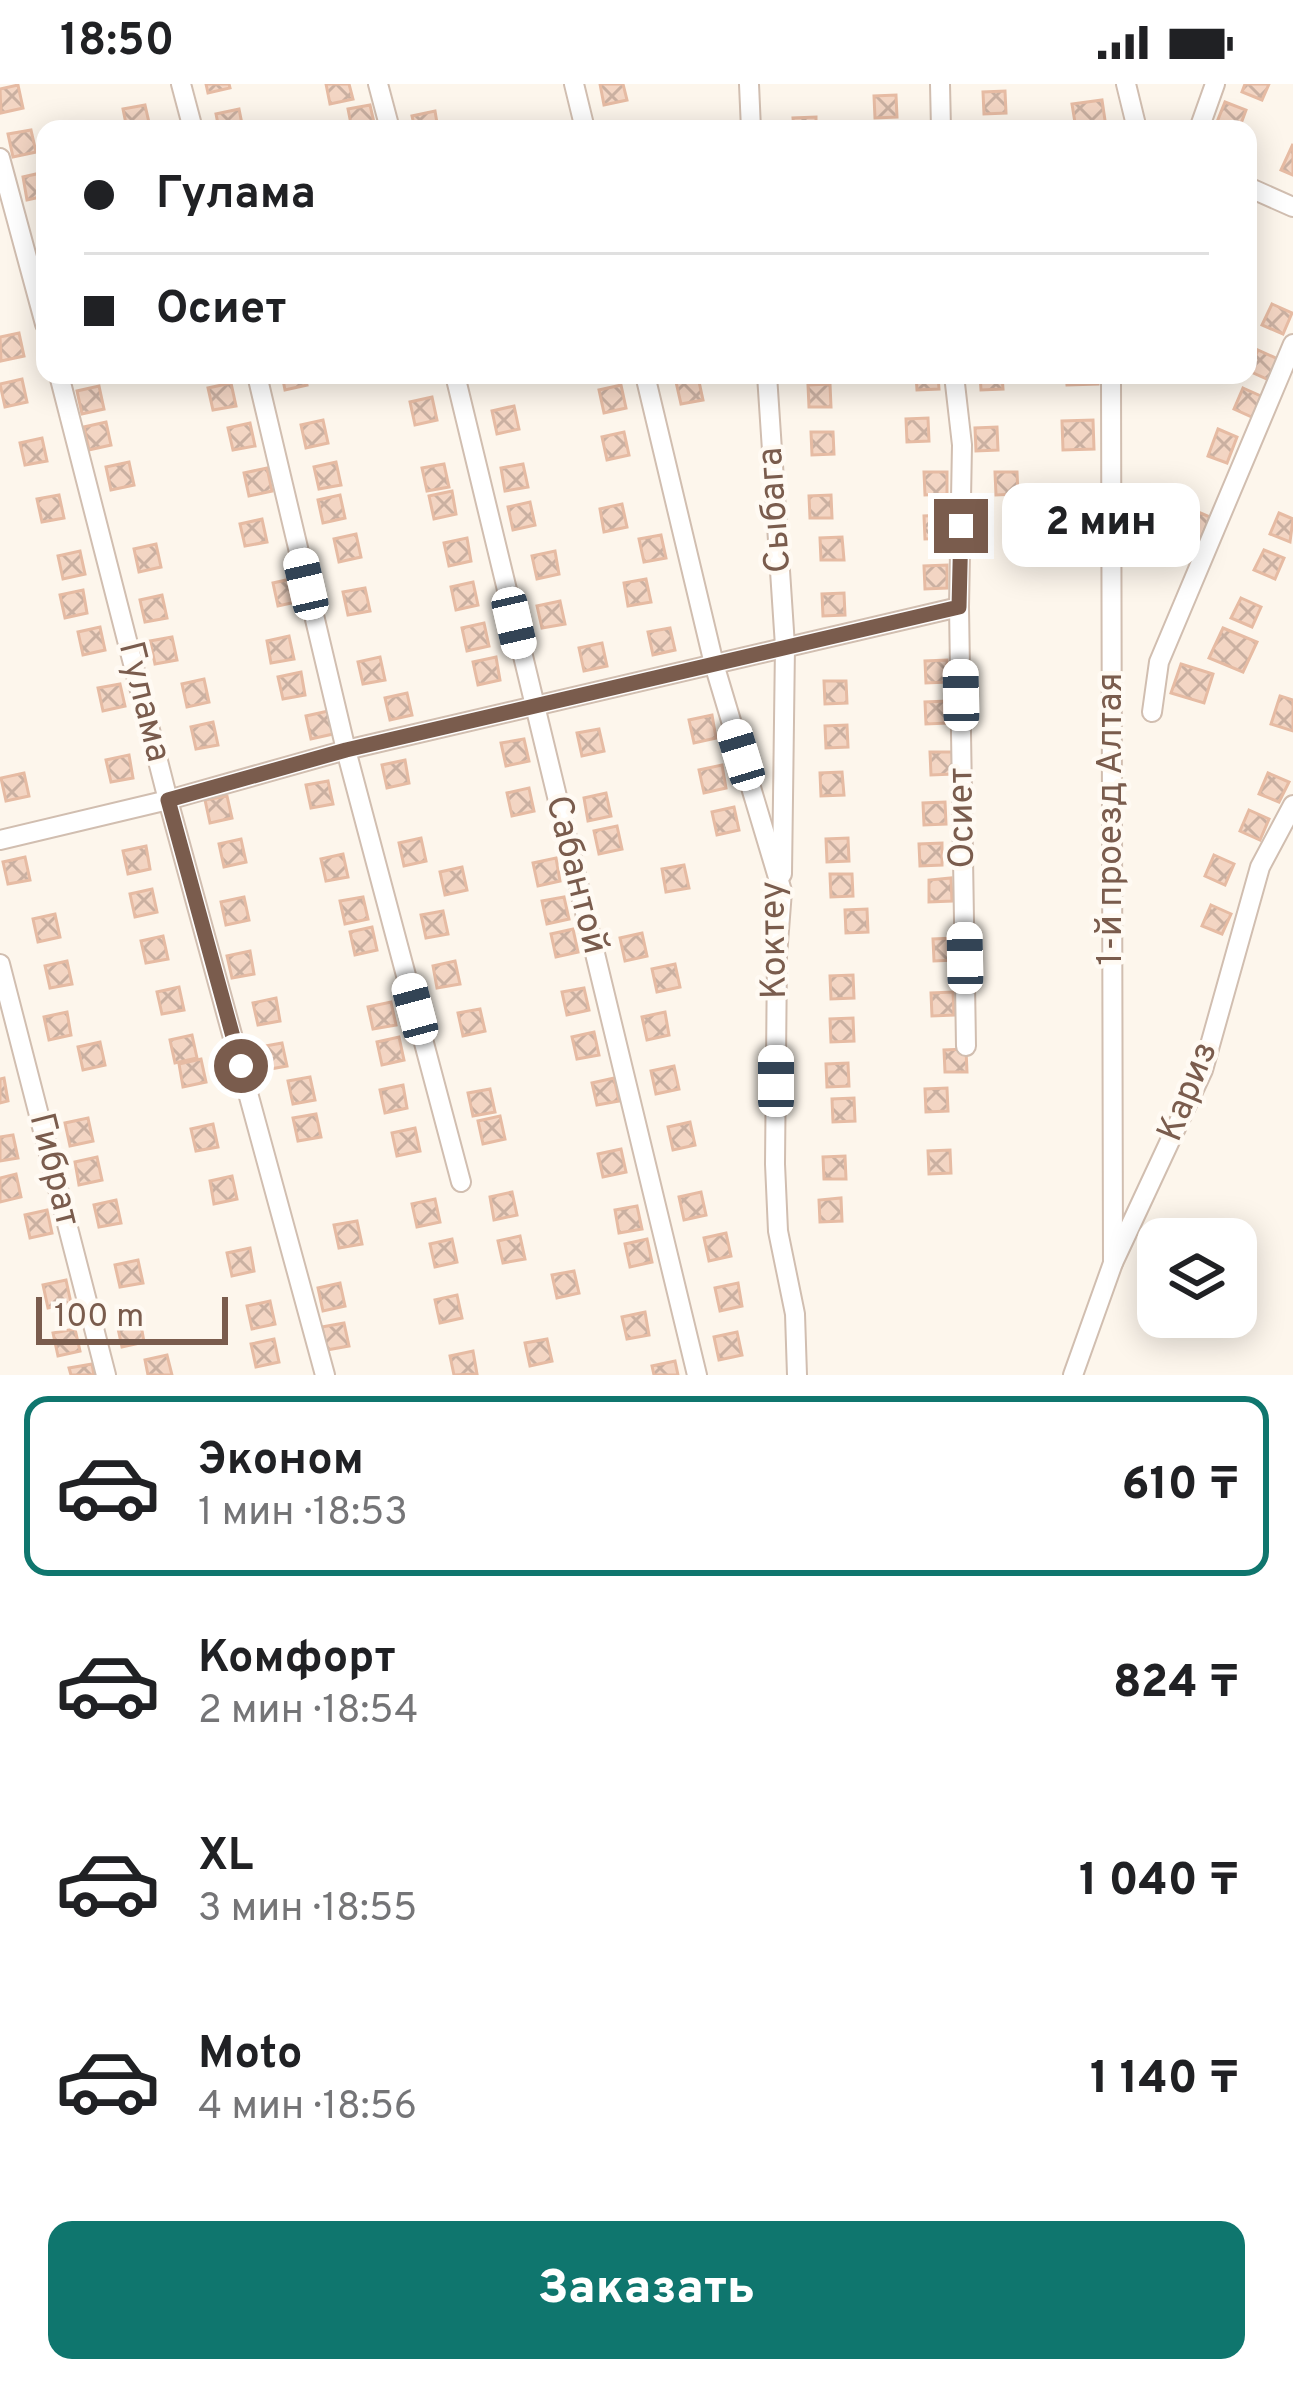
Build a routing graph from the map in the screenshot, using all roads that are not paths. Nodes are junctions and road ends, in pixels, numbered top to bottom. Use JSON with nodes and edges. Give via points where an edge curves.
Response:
{"nodes":[{"id":1,"x":181,"y":84,"type":"edge"},
{"id":2,"x":377,"y":84,"type":"edge"},
{"id":3,"x":574,"y":84,"type":"edge"},
{"id":4,"x":749,"y":84,"type":"edge"},
{"id":5,"x":940,"y":84,"type":"edge"},
{"id":6,"x":1126,"y":84,"type":"edge"},
{"id":7,"x":1215,"y":84,"type":"edge"},
{"id":8,"x":191,"y":120,"type":"edge"},
{"id":9,"x":387,"y":120,"type":"edge"},
{"id":10,"x":583,"y":120,"type":"edge"},
{"id":11,"x":751,"y":120,"type":"edge"},
{"id":12,"x":941,"y":120,"type":"edge"},
{"id":13,"x":1135,"y":120,"type":"edge"},
{"id":14,"x":1202,"y":120,"type":"edge"},
{"id":15,"x":0,"y":158,"type":"edge"},
{"id":16,"x":1257,"y":191,"type":"edge"},
{"id":17,"x":1293,"y":207,"type":"edge"},
{"id":18,"x":36,"y":291,"type":"edge"},
{"id":19,"x":1293,"y":344,"type":"edge"},
{"id":20,"x":61,"y":384,"type":"edge"},
{"id":21,"x":259,"y":384,"type":"edge"},
{"id":22,"x":457,"y":384,"type":"edge"},
{"id":23,"x":647,"y":384,"type":"edge"},
{"id":24,"x":768,"y":384,"type":"edge"},
{"id":25,"x":955,"y":384,"type":"edge"},
{"id":26,"x":1111,"y":384,"type":"edge"},
{"id":27,"x":959,"y":607,"type":"junction"},
{"id":28,"x":785,"y":646,"type":"junction"},
{"id":29,"x":714,"y":664,"type":"junction"},
{"id":30,"x":533,"y":706,"type":"junction"},
{"id":31,"x":1152,"y":712,"type":"dead end"},
{"id":32,"x":346,"y":750,"type":"junction"},
{"id":33,"x":168,"y":800,"type":"junction"},
{"id":34,"x":1293,"y":806,"type":"edge"},
{"id":35,"x":0,"y":840,"type":"edge"},
{"id":36,"x":782,"y":891,"type":"junction"},
{"id":37,"x":0,"y":964,"type":"edge"},
{"id":38,"x":966,"y":1046,"type":"dead end"},
{"id":39,"x":461,"y":1182,"type":"dead end"},
{"id":40,"x":1113,"y":1263,"type":"junction"},
{"id":41,"x":106,"y":1375,"type":"edge"},
{"id":42,"x":325,"y":1375,"type":"edge"},
{"id":43,"x":697,"y":1375,"type":"edge"},
{"id":44,"x":797,"y":1375,"type":"edge"},
{"id":45,"x":1073,"y":1375,"type":"edge"}],
"edges":[{"from":1,"to":8,"type":"street"},
{"from":2,"to":9,"type":"street"},
{"from":3,"to":10,"type":"street"},
{"from":4,"to":11,"type":"street"},
{"from":5,"to":12,"type":"street"},
{"from":6,"to":13,"type":"street"},
{"from":7,"to":14,"type":"street"},
{"from":15,"to":18,"type":"street"},
{"from":16,"to":17,"type":"street"},
{"from":19,"to":31,"type":"street","via":[[1159,662]]},
{"from":20,"to":33,"type":"street","name":"Гулама"},
{"from":21,"to":32,"type":"street"},
{"from":22,"to":30,"type":"street","name":"Сабантой"},
{"from":23,"to":29,"type":"street","name":"Коктеу"},
{"from":24,"to":28,"type":"street","name":"Сыбага"},
{"from":25,"to":27,"type":"street","name":"Осиет"},
{"from":26,"to":40,"type":"street","name":"1-й проезд Алтая"},
{"from":27,"to":28,"type":"street"},
{"from":27,"to":38,"type":"street","name":"Осиет"},
{"from":28,"to":29,"type":"street"},
{"from":28,"to":36,"type":"street","name":"Сыбага"},
{"from":29,"to":30,"type":"street"},
{"from":29,"to":36,"type":"street","name":"Коктеу"},
{"from":30,"to":32,"type":"street"},
{"from":30,"to":43,"type":"street","name":"Сабантой"},
{"from":32,"to":33,"type":"street"},
{"from":32,"to":39,"type":"street"},
{"from":33,"to":35,"type":"street"},
{"from":33,"to":42,"type":"street","name":"Гулама"},
{"from":34,"to":40,"type":"street","name":"Кариз","via":[[1260,867],[1203,1070]]},
{"from":36,"to":44,"type":"street","name":"Коктеу","via":[[775,1165]]},
{"from":37,"to":41,"type":"street","name":"Гибрат"},
{"from":40,"to":45,"type":"street","name":"Кариз"}]}
